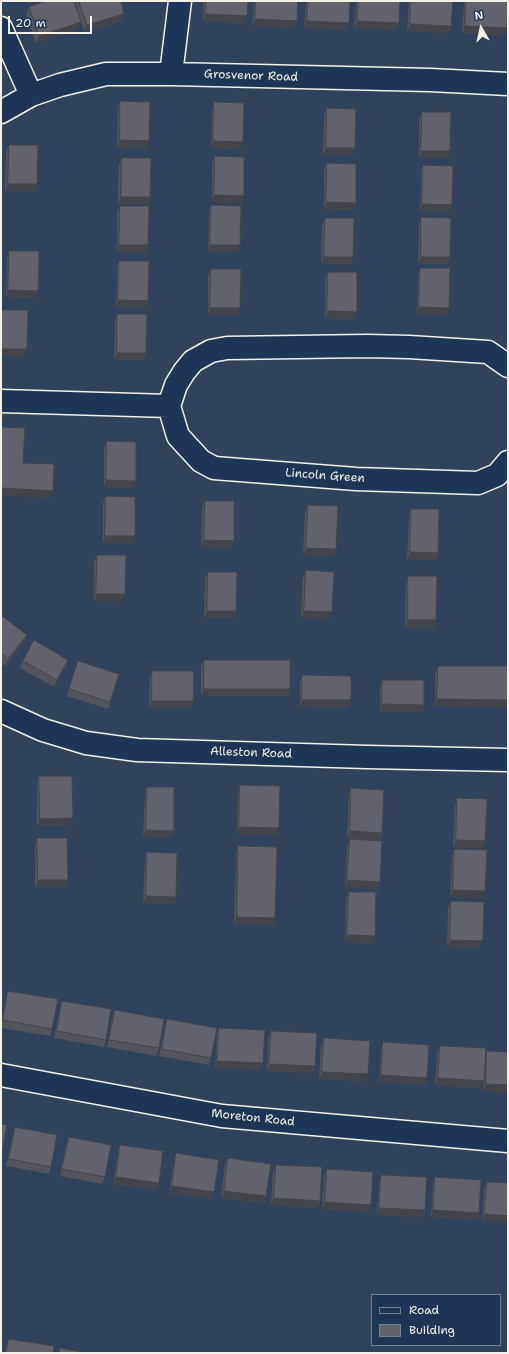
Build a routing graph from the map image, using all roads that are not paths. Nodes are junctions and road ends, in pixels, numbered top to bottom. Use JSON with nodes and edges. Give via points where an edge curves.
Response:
{"nodes":[{"id":1,"x":180,"y":1,"type":"edge"},
{"id":2,"x":1,"y":28,"type":"edge"},
{"id":3,"x":171,"y":74,"type":"junction"},
{"id":4,"x":508,"y":84,"type":"edge"},
{"id":5,"x":30,"y":95,"type":"junction"},
{"id":6,"x":1,"y":112,"type":"edge"},
{"id":7,"x":508,"y":366,"type":"edge"},
{"id":8,"x":1,"y":401,"type":"edge"},
{"id":9,"x":169,"y":406,"type":"junction"},
{"id":10,"x":508,"y":462,"type":"edge"},
{"id":11,"x":1,"y":711,"type":"edge"},
{"id":12,"x":508,"y":760,"type":"edge"},
{"id":13,"x":1,"y":1075,"type":"edge"},
{"id":14,"x":508,"y":1141,"type":"edge"}],
"edges":[{"from":1,"to":3,"type":"street"},
{"from":2,"to":5,"type":"street"},
{"from":3,"to":4,"type":"street","name":"Grosvenor Road"},
{"from":3,"to":5,"type":"street","name":"Grosvenor Road","via":[[106,74]]},
{"from":5,"to":6,"type":"street","name":"Grosvenor Road"},
{"from":7,"to":9,"type":"street","via":[[488,352],[374,346],[227,348],[211,351],[193,361],[176,385]]},
{"from":8,"to":9,"type":"street"},
{"from":9,"to":10,"type":"street","name":"Lincoln Green","via":[[178,436],[201,461],[214,468],[356,479],[478,483],[497,475]]},
{"from":11,"to":12,"type":"street","name":"Alleston Road","via":[[44,730],[86,743],[137,750]]},
{"from":13,"to":14,"type":"street","name":"Moreton Road","via":[[222,1116]]}]}
